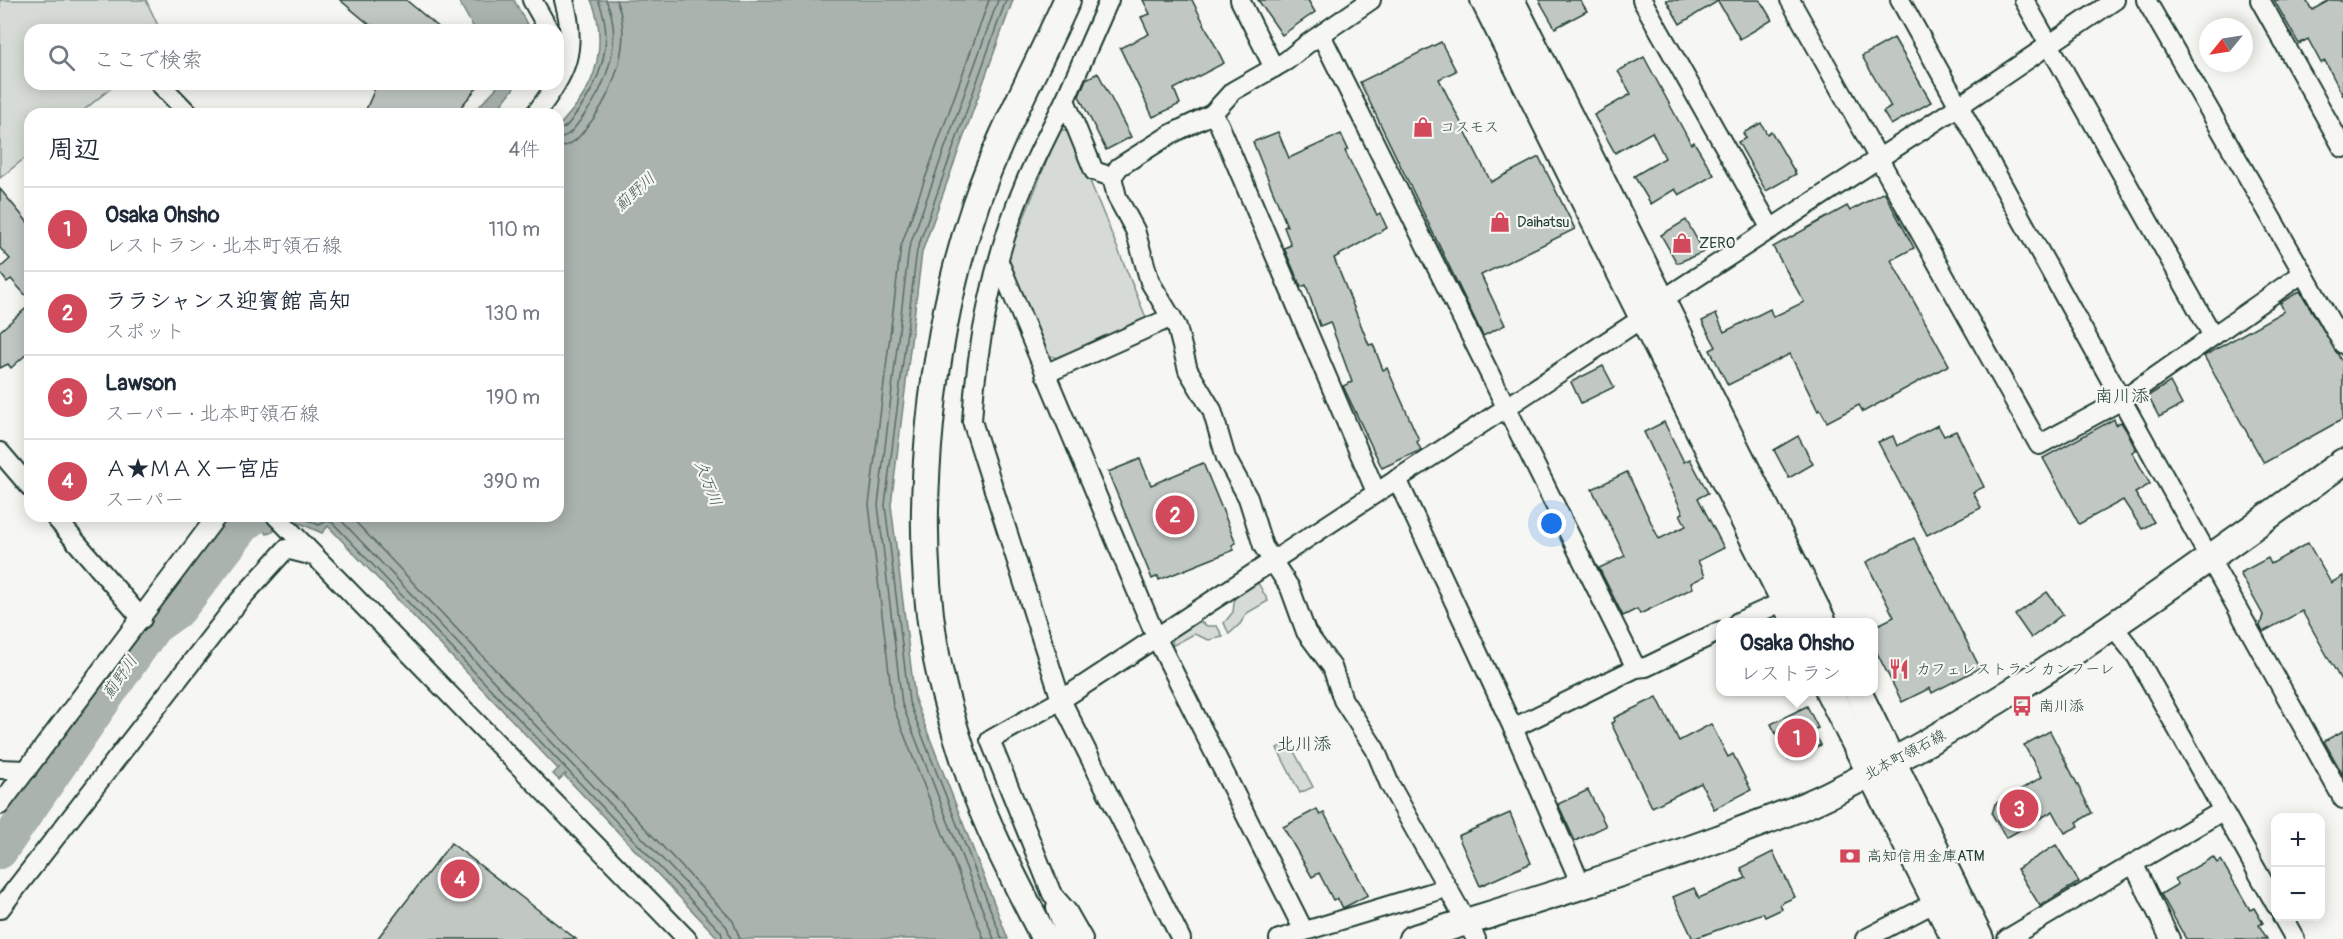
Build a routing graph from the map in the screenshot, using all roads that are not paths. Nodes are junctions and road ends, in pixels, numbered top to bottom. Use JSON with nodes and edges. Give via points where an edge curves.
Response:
{"nodes":[{"id":1,"x":532,"y":0,"type":"edge"},
{"id":2,"x":564,"y":0,"type":"edge"},
{"id":3,"x":1067,"y":0,"type":"edge"},
{"id":4,"x":1108,"y":0,"type":"edge"},
{"id":5,"x":1240,"y":0,"type":"edge"},
{"id":6,"x":1371,"y":0,"type":"edge"},
{"id":7,"x":1484,"y":0,"type":"edge"},
{"id":8,"x":1511,"y":0,"type":"edge"},
{"id":9,"x":1642,"y":0,"type":"edge"},
{"id":10,"x":1790,"y":0,"type":"edge"},
{"id":11,"x":1900,"y":0,"type":"edge"},
{"id":12,"x":2024,"y":0,"type":"edge"},
{"id":13,"x":2146,"y":0,"type":"edge"},
{"id":14,"x":2260,"y":0,"type":"edge"},
{"id":15,"x":2112,"y":1,"type":"edge"},
{"id":16,"x":546,"y":24,"type":"edge"},
{"id":17,"x":1321,"y":35,"type":"junction"},
{"id":18,"x":564,"y":45,"type":"edge"},
{"id":19,"x":2049,"y":45,"type":"junction"},
{"id":20,"x":1274,"y":69,"type":"junction"},
{"id":21,"x":166,"y":90,"type":"edge"},
{"id":22,"x":554,"y":90,"type":"edge"},
{"id":23,"x":1065,"y":100,"type":"junction"},
{"id":24,"x":1959,"y":106,"type":"junction"},
{"id":25,"x":183,"y":108,"type":"edge"},
{"id":26,"x":540,"y":108,"type":"edge"},
{"id":27,"x":1212,"y":114,"type":"junction"},
{"id":28,"x":2343,"y":148,"type":"edge"},
{"id":29,"x":1878,"y":160,"type":"junction"},
{"id":30,"x":1112,"y":177,"type":"junction"},
{"id":31,"x":1771,"y":229,"type":"junction"},
{"id":32,"x":999,"y":262,"type":"junction"},
{"id":33,"x":2303,"y":273,"type":"junction"},
{"id":34,"x":1653,"y":309,"type":"junction"},
{"id":35,"x":1172,"y":317,"type":"junction"},
{"id":36,"x":2213,"y":336,"type":"junction"},
{"id":37,"x":2343,"y":344,"type":"edge"},
{"id":38,"x":1045,"y":374,"type":"junction"},
{"id":39,"x":2122,"y":400,"type":"junction"},
{"id":40,"x":1506,"y":407,"type":"junction"},
{"id":41,"x":0,"y":452,"type":"edge"},
{"id":42,"x":2343,"y":462,"type":"edge"},
{"id":43,"x":1397,"y":479,"type":"junction"},
{"id":44,"x":24,"y":480,"type":"edge"},
{"id":45,"x":1376,"y":492,"type":"junction"},
{"id":46,"x":59,"y":522,"type":"edge"},
{"id":47,"x":213,"y":522,"type":"edge"},
{"id":48,"x":282,"y":522,"type":"edge"},
{"id":49,"x":314,"y":556,"type":"junction"},
{"id":50,"x":2210,"y":559,"type":"junction"},
{"id":51,"x":1270,"y":561,"type":"junction"},
{"id":52,"x":1789,"y":612,"type":"edge"},
{"id":53,"x":142,"y":618,"type":"junction"},
{"id":54,"x":1758,"y":618,"type":"edge"},
{"id":55,"x":1821,"y":618,"type":"edge"},
{"id":56,"x":2112,"y":625,"type":"junction"},
{"id":57,"x":1716,"y":633,"type":"edge"},
{"id":58,"x":1156,"y":637,"type":"junction"},
{"id":59,"x":1636,"y":668,"type":"junction"},
{"id":60,"x":1832,"y":696,"type":"edge"},
{"id":61,"x":1859,"y":696,"type":"edge"},
{"id":62,"x":1061,"y":700,"type":"junction"},
{"id":63,"x":1513,"y":728,"type":"junction"},
{"id":64,"x":1882,"y":767,"type":"junction"},
{"id":65,"x":0,"y":769,"type":"edge"},
{"id":66,"x":27,"y":770,"type":"junction"},
{"id":67,"x":2343,"y":799,"type":"edge"},
{"id":68,"x":0,"y":805,"type":"edge"},
{"id":69,"x":2222,"y":811,"type":"junction"},
{"id":70,"x":2134,"y":865,"type":"junction"},
{"id":71,"x":1582,"y":887,"type":"junction"},
{"id":72,"x":1446,"y":888,"type":"junction"},
{"id":73,"x":1052,"y":894,"type":"junction"},
{"id":74,"x":2271,"y":896,"type":"edge"},
{"id":75,"x":1936,"y":902,"type":"junction"},
{"id":76,"x":0,"y":909,"type":"edge"},
{"id":77,"x":2285,"y":921,"type":"edge"},
{"id":78,"x":1304,"y":931,"type":"junction"},
{"id":79,"x":1471,"y":931,"type":"edge"},
{"id":80,"x":687,"y":939,"type":"edge"},
{"id":81,"x":1045,"y":939,"type":"edge"},
{"id":82,"x":1067,"y":939,"type":"edge"},
{"id":83,"x":1083,"y":939,"type":"edge"},
{"id":84,"x":1181,"y":939,"type":"edge"},
{"id":85,"x":1278,"y":939,"type":"edge"},
{"id":86,"x":1412,"y":939,"type":"edge"},
{"id":87,"x":1865,"y":939,"type":"edge"},
{"id":88,"x":1955,"y":939,"type":"edge"},
{"id":89,"x":1980,"y":939,"type":"edge"},
{"id":90,"x":2007,"y":939,"type":"edge"},
{"id":91,"x":2170,"y":939,"type":"edge"},
{"id":92,"x":2295,"y":939,"type":"edge"}],
"edges":[{"from":1,"to":16,"type":"street"},
{"from":2,"to":18,"type":"street","via":[[569,24]]},
{"from":3,"to":81,"type":"street","via":[[998,146],[955,271],[937,366],[927,477],[926,572],[943,683],[971,779],[994,836]]},
{"from":4,"to":23,"type":"street"},
{"from":5,"to":20,"type":"street"},
{"from":6,"to":17,"type":"street"},
{"from":7,"to":34,"type":"street"},
{"from":8,"to":34,"type":"street"},
{"from":9,"to":31,"type":"street"},
{"from":10,"to":29,"type":"street"},
{"from":11,"to":24,"type":"street"},
{"from":12,"to":19,"type":"street"},
{"from":13,"to":33,"type":"street"},
{"from":14,"to":28,"type":"street"},
{"from":15,"to":19,"type":"street"},
{"from":17,"to":20,"type":"street"},
{"from":17,"to":40,"type":"street"},
{"from":19,"to":24,"type":"street"},
{"from":19,"to":36,"type":"street"},
{"from":20,"to":27,"type":"street","via":[[1233,91]]},
{"from":21,"to":25,"type":"street"},
{"from":22,"to":26,"type":"street"},
{"from":23,"to":30,"type":"street","via":[[1095,171]]},
{"from":23,"to":32,"type":"street","via":[[1024,185]]},
{"from":24,"to":29,"type":"street"},
{"from":24,"to":39,"type":"street"},
{"from":27,"to":30,"type":"street","via":[[1119,167]]},
{"from":27,"to":45,"type":"street"},
{"from":29,"to":31,"type":"street"},
{"from":29,"to":39,"type":"street","via":[[2038,445]]},
{"from":30,"to":35,"type":"street","via":[[1117,197],[1135,230],[1150,282]]},
{"from":31,"to":34,"type":"street"},
{"from":32,"to":38,"type":"street"},
{"from":32,"to":62,"type":"street","via":[[974,381],[972,421]]},
{"from":33,"to":36,"type":"street"},
{"from":33,"to":37,"type":"street"},
{"from":34,"to":40,"type":"street"},
{"from":34,"to":52,"type":"street"},
{"from":34,"to":55,"type":"street"},
{"from":35,"to":38,"type":"street"},
{"from":35,"to":51,"type":"street","via":[[1188,370],[1212,410],[1226,458],[1248,498]]},
{"from":36,"to":39,"type":"street"},
{"from":38,"to":58,"type":"street"},
{"from":39,"to":50,"type":"street"},
{"from":40,"to":43,"type":"street"},
{"from":40,"to":59,"type":"street"},
{"from":41,"to":44,"type":"street"},
{"from":42,"to":50,"type":"street","name":"北本町領石線"},
{"from":43,"to":45,"type":"street"},
{"from":43,"to":63,"type":"street"},
{"from":45,"to":51,"type":"street"},
{"from":46,"to":53,"type":"street"},
{"from":47,"to":53,"type":"street"},
{"from":48,"to":49,"type":"street"},
{"from":49,"to":76,"type":"street","via":[[286,549],[239,601]]},
{"from":49,"to":80,"type":"street"},
{"from":50,"to":56,"type":"street","name":"北本町領石線"},
{"from":50,"to":67,"type":"street"},
{"from":51,"to":58,"type":"street"},
{"from":51,"to":72,"type":"street","via":[[1290,588],[1306,632],[1332,667],[1343,700],[1375,749],[1390,785]]},
{"from":52,"to":54,"type":"street"},
{"from":53,"to":66,"type":"street"},
{"from":56,"to":64,"type":"street","name":"北本町領石線","via":[[2012,693]]},
{"from":56,"to":69,"type":"street","via":[[2137,657]]},
{"from":57,"to":59,"type":"street","via":[[1646,667]]},
{"from":58,"to":62,"type":"street"},
{"from":58,"to":78,"type":"street"},
{"from":59,"to":63,"type":"street"},
{"from":60,"to":64,"type":"street"},
{"from":61,"to":64,"type":"street"},
{"from":62,"to":73,"type":"street","via":[[990,740]]},
{"from":62,"to":84,"type":"street"},
{"from":63,"to":71,"type":"street"},
{"from":64,"to":71,"type":"street","name":"北本町領石線","via":[[1831,794],[1772,818]]},
{"from":64,"to":75,"type":"street"},
{"from":64,"to":89,"type":"street"},
{"from":65,"to":66,"type":"street"},
{"from":66,"to":68,"type":"street"},
{"from":69,"to":70,"type":"street"},
{"from":69,"to":74,"type":"street"},
{"from":70,"to":90,"type":"street"},
{"from":70,"to":91,"type":"street"},
{"from":71,"to":79,"type":"street","name":"北本町領石線"},
{"from":72,"to":78,"type":"street"},
{"from":72,"to":79,"type":"street"},
{"from":73,"to":82,"type":"street"},
{"from":73,"to":83,"type":"street"},
{"from":75,"to":87,"type":"street"},
{"from":75,"to":88,"type":"street"},
{"from":77,"to":92,"type":"street"},
{"from":78,"to":85,"type":"street"},
{"from":79,"to":86,"type":"street","name":"北本町領石線"}]}
